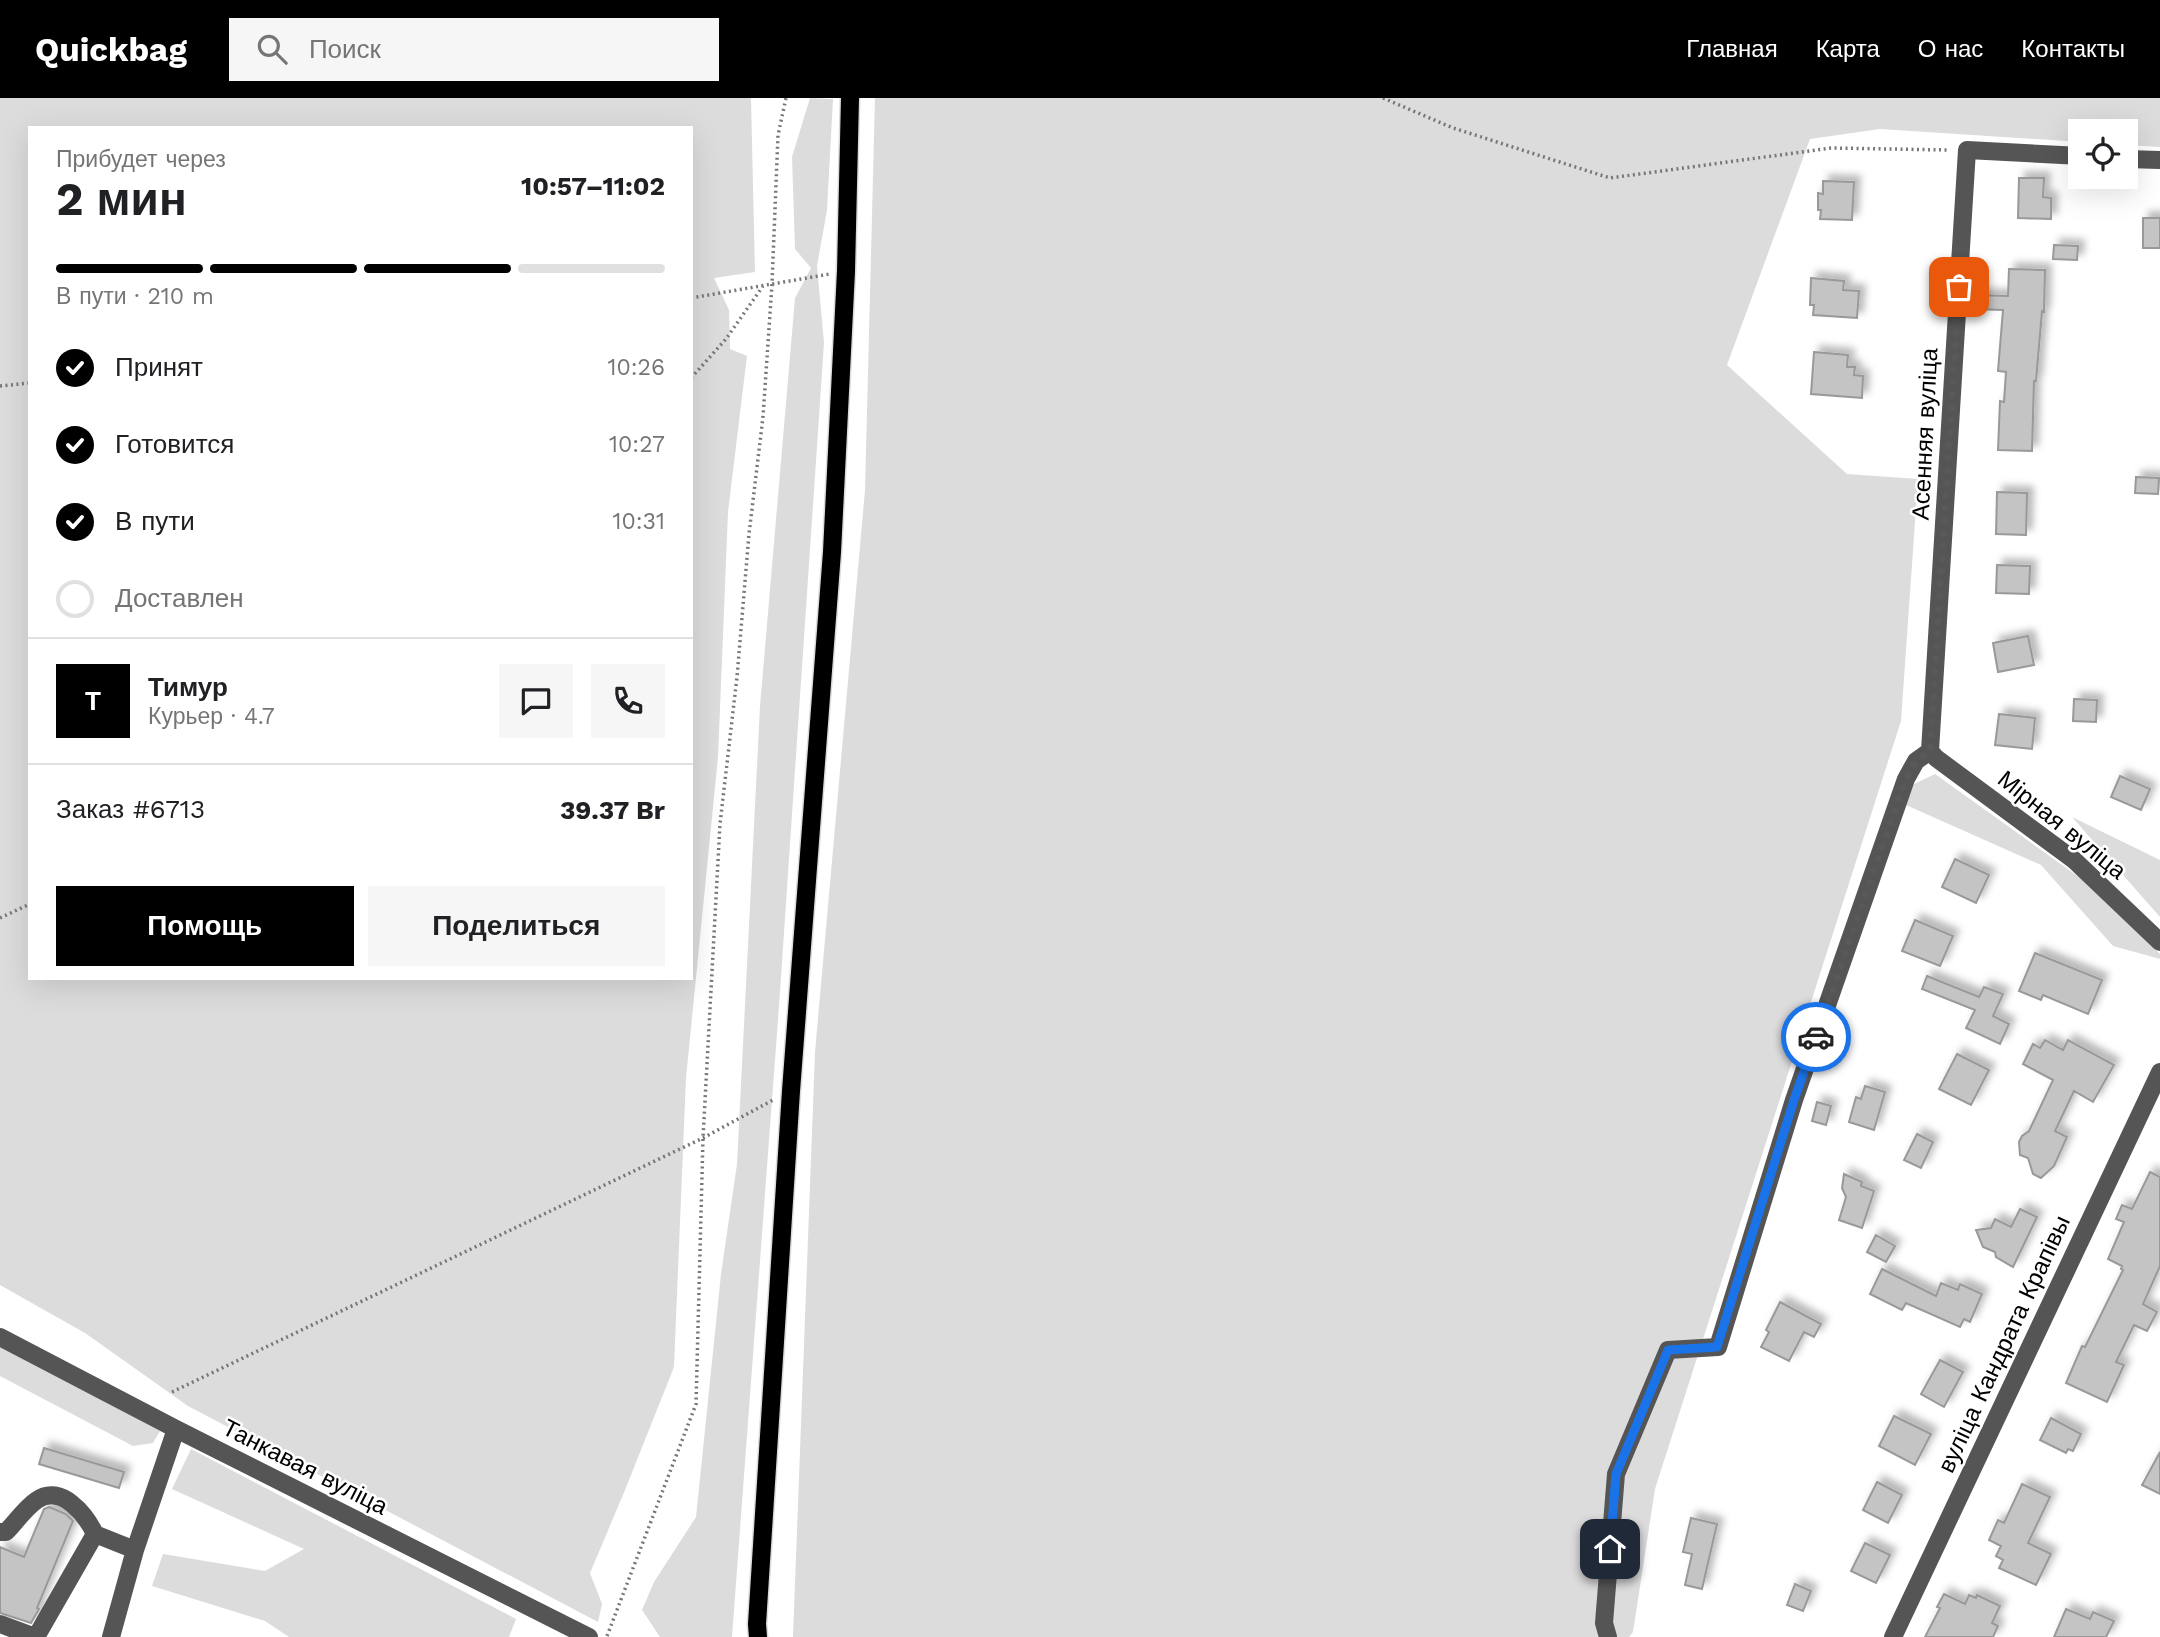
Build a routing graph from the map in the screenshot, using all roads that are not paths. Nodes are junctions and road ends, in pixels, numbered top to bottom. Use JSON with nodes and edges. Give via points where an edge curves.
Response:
{"nodes":[{"id":1,"x":850,"y":98,"type":"edge"},
{"id":2,"x":2068,"y":155,"type":"edge"},
{"id":3,"x":2138,"y":159,"type":"edge"},
{"id":4,"x":2160,"y":160,"type":"edge"},
{"id":5,"x":1930,"y":751,"type":"junction"},
{"id":6,"x":2160,"y":942,"type":"edge"},
{"id":7,"x":2160,"y":1072,"type":"edge"},
{"id":8,"x":0,"y":1337,"type":"edge"},
{"id":9,"x":176,"y":1429,"type":"junction"},
{"id":10,"x":0,"y":1532,"type":"edge"},
{"id":11,"x":95,"y":1534,"type":"junction"},
{"id":12,"x":135,"y":1550,"type":"junction"},
{"id":13,"x":0,"y":1624,"type":"edge"},
{"id":14,"x":756,"y":1632,"type":"edge"},
{"id":15,"x":36,"y":1637,"type":"edge"},
{"id":16,"x":111,"y":1637,"type":"edge"},
{"id":17,"x":589,"y":1637,"type":"edge"},
{"id":18,"x":1608,"y":1637,"type":"edge"},
{"id":19,"x":1893,"y":1637,"type":"edge"}],
"edges":[{"from":1,"to":14,"type":"main road","via":[[832,552]]},
{"from":2,"to":5,"type":"street","name":"Асенняя вуліца","via":[[1967,150]]},
{"from":3,"to":4,"type":"street"},
{"from":5,"to":6,"type":"street","name":"Мірная вуліца","via":[[2074,860]]},
{"from":5,"to":18,"type":"street","via":[[1916,761],[1906,779],[1794,1100],[1717,1347],[1668,1350],[1616,1474],[1604,1623]]},
{"from":7,"to":19,"type":"street","name":"вуліца Кандрата Крапівы"},
{"from":8,"to":9,"type":"street","name":"Танкавая вуліца"},
{"from":9,"to":12,"type":"street"},
{"from":9,"to":17,"type":"street","name":"Танкавая вуліца"},
{"from":10,"to":11,"type":"street","via":[[6,1532],[38,1499],[50,1496],[80,1509]]},
{"from":11,"to":12,"type":"street"},
{"from":11,"to":15,"type":"street"},
{"from":12,"to":16,"type":"street"},
{"from":13,"to":15,"type":"street"}]}
